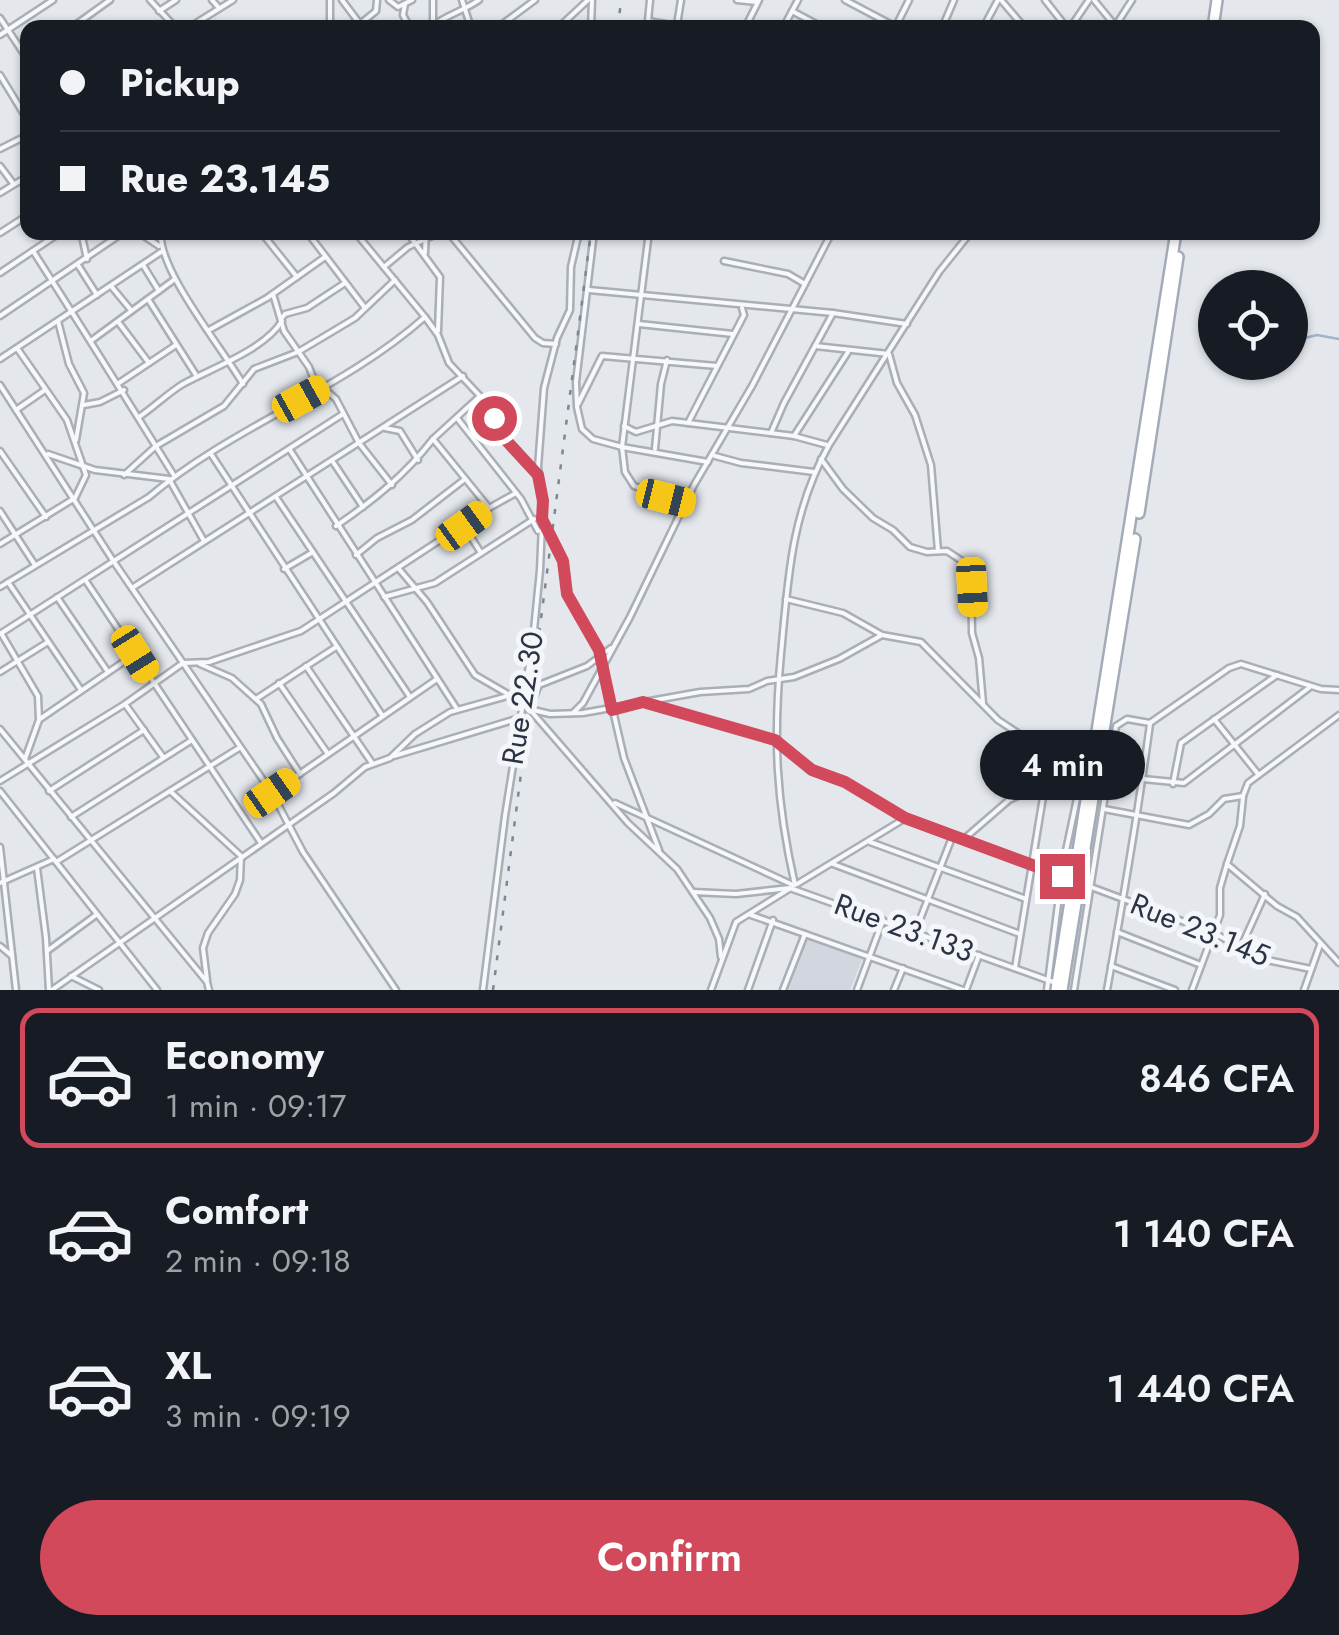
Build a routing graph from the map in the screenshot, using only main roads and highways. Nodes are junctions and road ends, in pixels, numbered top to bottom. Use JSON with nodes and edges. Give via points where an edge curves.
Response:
{"nodes":[{"id":1,"x":1178,"y":240,"type":"edge"},
{"id":2,"x":1063,"y":987,"type":"edge"}],
"edges":[{"from":1,"to":2,"type":"main road","via":[[1092,762]]}]}
